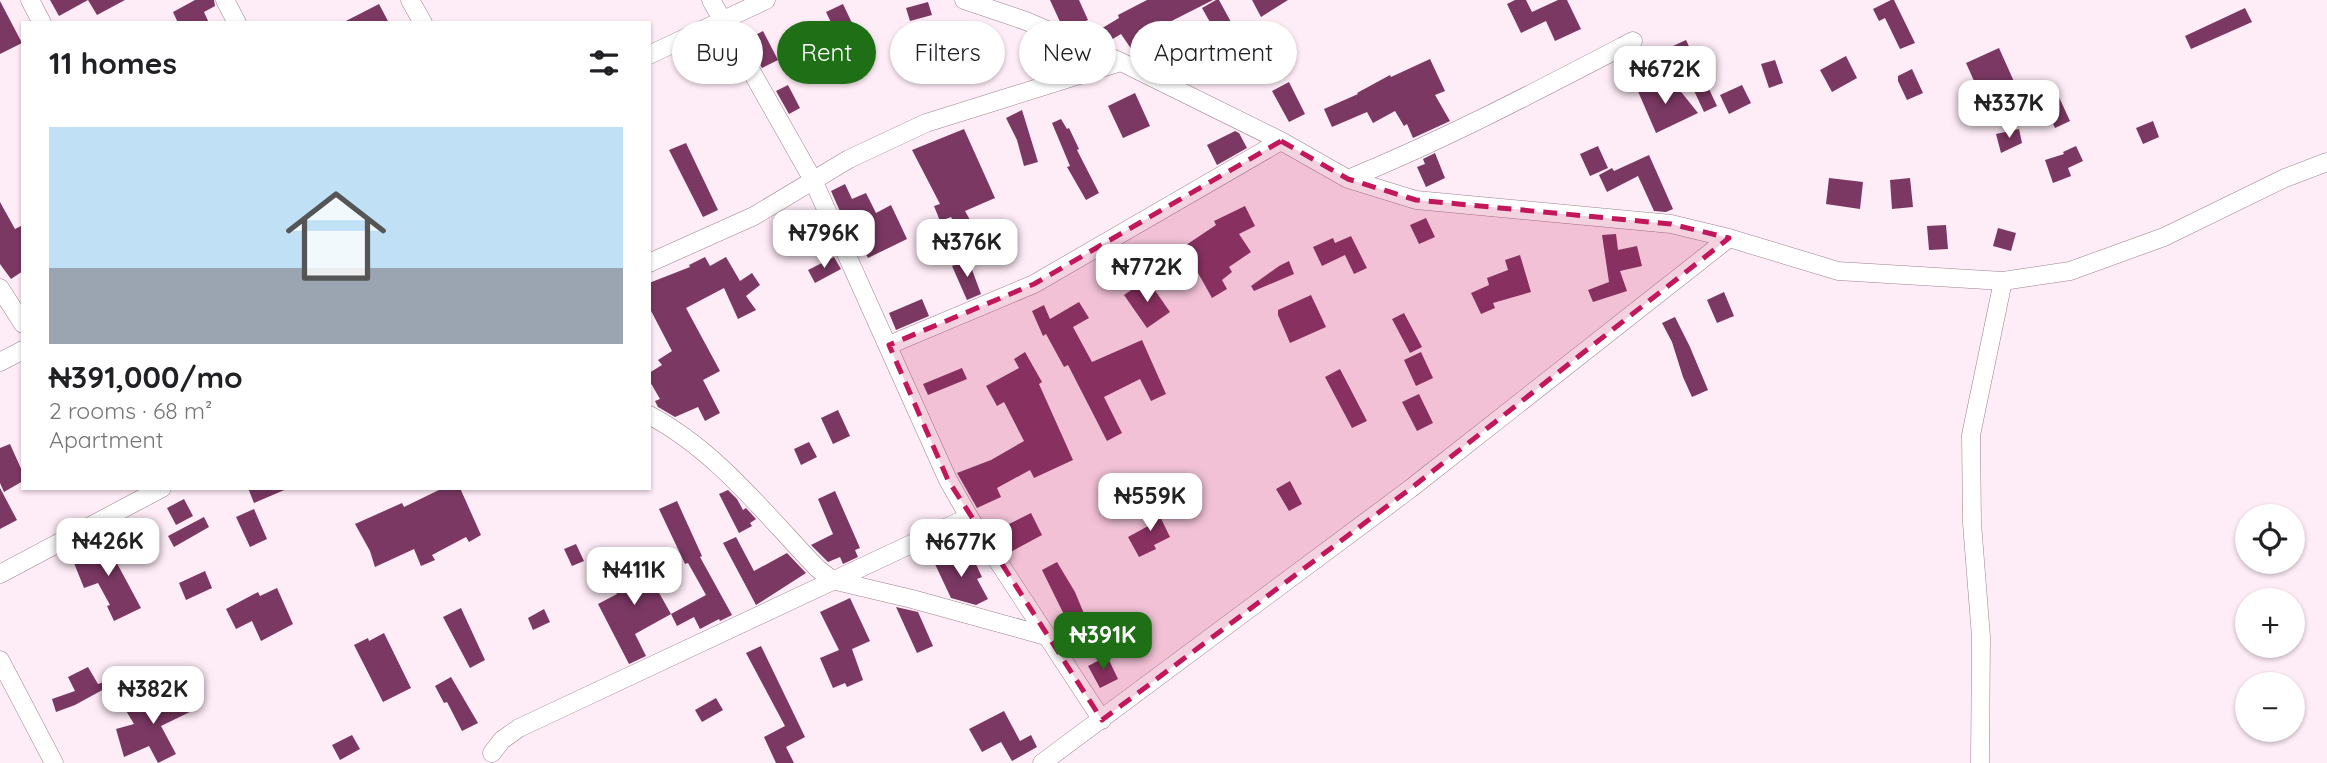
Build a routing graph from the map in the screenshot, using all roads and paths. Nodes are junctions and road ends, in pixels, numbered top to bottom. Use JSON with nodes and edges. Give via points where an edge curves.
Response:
{"nodes":[{"id":1,"x":30,"y":0,"type":"edge"},
{"id":2,"x":225,"y":0,"type":"edge"},
{"id":3,"x":410,"y":0,"type":"edge"},
{"id":4,"x":711,"y":0,"type":"edge"},
{"id":5,"x":766,"y":0,"type":"edge"},
{"id":6,"x":964,"y":0,"type":"edge"},
{"id":7,"x":41,"y":21,"type":"edge"},
{"id":8,"x":236,"y":21,"type":"edge"},
{"id":9,"x":423,"y":21,"type":"edge"},
{"id":10,"x":722,"y":21,"type":"joint"},
{"id":11,"x":1633,"y":41,"type":"dead end"},
{"id":12,"x":672,"y":44,"type":"edge"},
{"id":13,"x":651,"y":54,"type":"edge"},
{"id":14,"x":1121,"y":62,"type":"junction"},
{"id":15,"x":758,"y":84,"type":"edge"},
{"id":16,"x":1281,"y":141,"type":"junction"},
{"id":17,"x":2327,"y":162,"type":"edge"},
{"id":18,"x":1348,"y":179,"type":"junction"},
{"id":19,"x":813,"y":180,"type":"junction"},
{"id":20,"x":1729,"y":238,"type":"junction"},
{"id":21,"x":651,"y":262,"type":"edge"},
{"id":22,"x":2003,"y":281,"type":"junction"},
{"id":23,"x":0,"y":288,"type":"edge"},
{"id":24,"x":21,"y":321,"type":"edge"},
{"id":25,"x":889,"y":345,"type":"junction"},
{"id":26,"x":21,"y":351,"type":"edge"},
{"id":27,"x":0,"y":362,"type":"edge"},
{"id":28,"x":651,"y":416,"type":"edge"},
{"id":29,"x":158,"y":490,"type":"edge"},
{"id":30,"x":969,"y":517,"type":"junction"},
{"id":31,"x":0,"y":574,"type":"edge"},
{"id":32,"x":832,"y":580,"type":"junction"},
{"id":33,"x":1046,"y":636,"type":"junction"},
{"id":34,"x":0,"y":660,"type":"edge"},
{"id":35,"x":1102,"y":720,"type":"junction"},
{"id":36,"x":492,"y":753,"type":"dead end"},
{"id":37,"x":54,"y":763,"type":"edge"},
{"id":38,"x":1042,"y":763,"type":"edge"},
{"id":39,"x":1980,"y":763,"type":"edge"}],
"edges":[{"from":1,"to":7,"type":"street"},
{"from":2,"to":8,"type":"street"},
{"from":3,"to":9,"type":"street"},
{"from":4,"to":10,"type":"street"},
{"from":5,"to":10,"type":"street"},
{"from":6,"to":14,"type":"street"},
{"from":11,"to":18,"type":"street","via":[[1473,124]]},
{"from":12,"to":13,"type":"street"},
{"from":14,"to":16,"type":"street"},
{"from":14,"to":19,"type":"street","via":[[926,123]]},
{"from":15,"to":19,"type":"street"},
{"from":16,"to":18,"type":"street"},
{"from":16,"to":25,"type":"street","via":[[1034,284]]},
{"from":17,"to":22,"type":"street","via":[[2164,237],[2070,271]]},
{"from":18,"to":20,"type":"street","via":[[1416,200],[1671,224]]},
{"from":19,"to":21,"type":"street","via":[[754,216]]},
{"from":19,"to":25,"type":"street"},
{"from":20,"to":22,"type":"street","via":[[1838,271]]},
{"from":20,"to":35,"type":"street","via":[[1410,489]]},
{"from":22,"to":39,"type":"street","via":[[1971,435],[1969,477],[1981,637]]},
{"from":23,"to":24,"type":"street"},
{"from":25,"to":30,"type":"street"},
{"from":26,"to":27,"type":"street"},
{"from":28,"to":32,"type":"street","via":[[685,436]]},
{"from":29,"to":31,"type":"street"},
{"from":30,"to":32,"type":"street"},
{"from":30,"to":33,"type":"street"},
{"from":32,"to":33,"type":"street"},
{"from":32,"to":36,"type":"street","via":[[519,728]]},
{"from":33,"to":35,"type":"street"},
{"from":34,"to":37,"type":"street"},
{"from":35,"to":38,"type":"street"}]}
